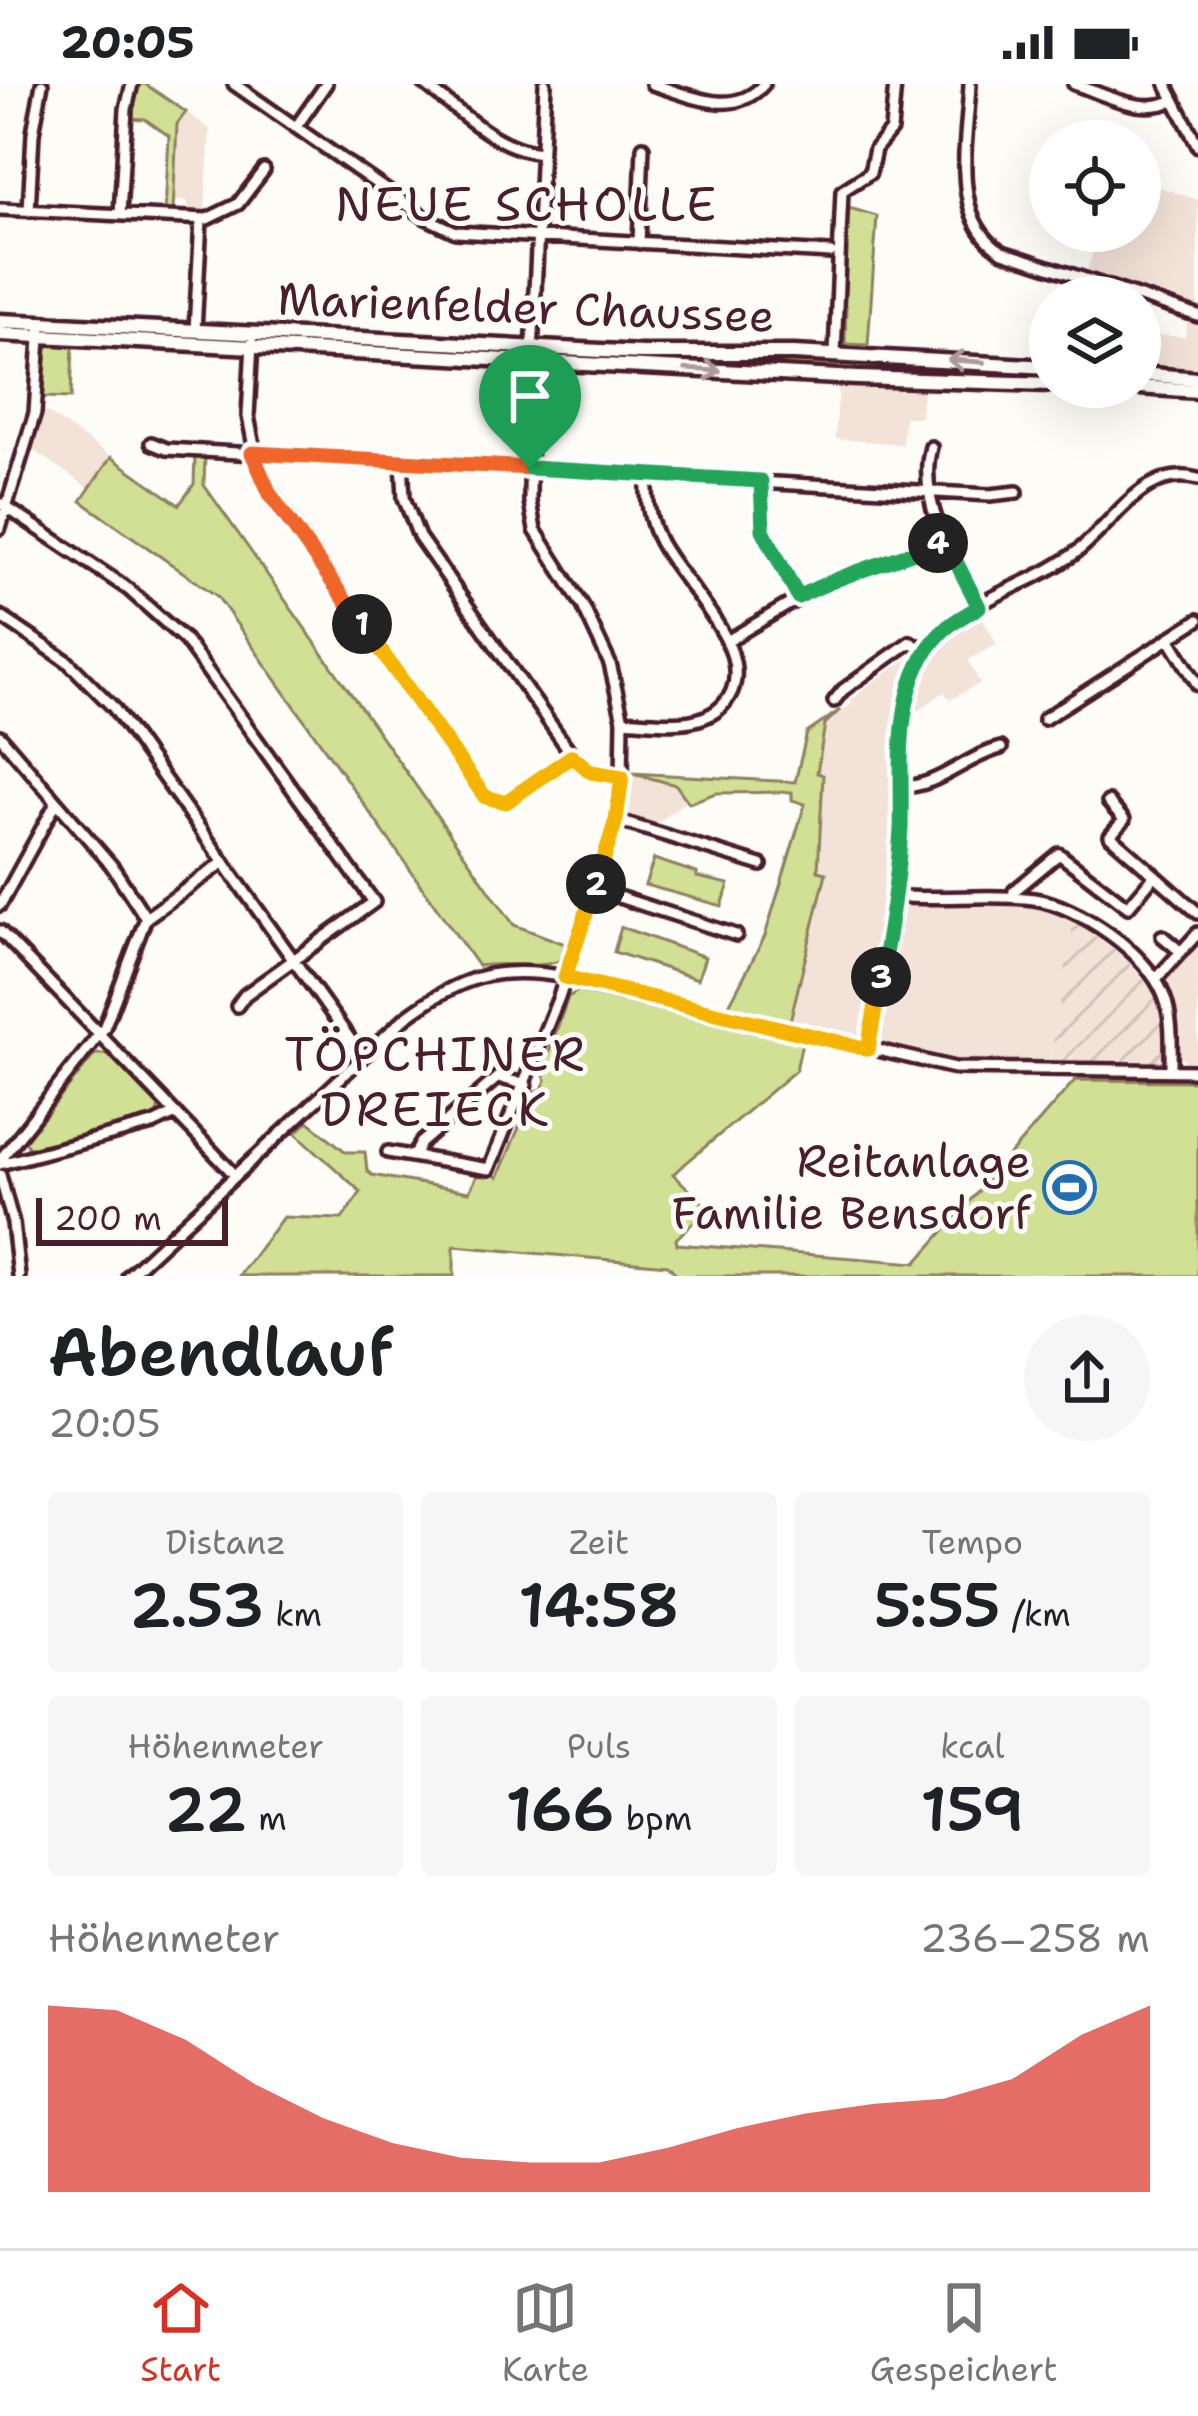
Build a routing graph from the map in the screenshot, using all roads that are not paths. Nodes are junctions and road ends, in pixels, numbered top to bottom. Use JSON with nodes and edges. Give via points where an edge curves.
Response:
{"nodes":[{"id":1,"x":42,"y":84,"type":"edge"},
{"id":2,"x":133,"y":84,"type":"edge"},
{"id":3,"x":233,"y":84,"type":"edge"},
{"id":4,"x":326,"y":84,"type":"edge"},
{"id":5,"x":424,"y":84,"type":"edge"},
{"id":6,"x":545,"y":84,"type":"edge"},
{"id":7,"x":652,"y":84,"type":"edge"},
{"id":8,"x":764,"y":84,"type":"edge"},
{"id":9,"x":895,"y":84,"type":"edge"},
{"id":10,"x":970,"y":84,"type":"edge"},
{"id":11,"x":1074,"y":84,"type":"edge"},
{"id":12,"x":1166,"y":84,"type":"edge"},
{"id":13,"x":1174,"y":100,"type":"junction"},
{"id":14,"x":296,"y":127,"type":"junction"},
{"id":15,"x":1194,"y":131,"type":"edge"},
{"id":16,"x":1198,"y":146,"type":"edge"},
{"id":17,"x":643,"y":147,"type":"dead end"},
{"id":18,"x":541,"y":153,"type":"junction"},
{"id":19,"x":264,"y":170,"type":"dead end"},
{"id":20,"x":0,"y":209,"type":"edge"},
{"id":21,"x":29,"y":211,"type":"junction"},
{"id":22,"x":120,"y":215,"type":"junction"},
{"id":23,"x":201,"y":220,"type":"junction"},
{"id":24,"x":537,"y":237,"type":"junction"},
{"id":25,"x":639,"y":243,"type":"junction"},
{"id":26,"x":831,"y":253,"type":"dead end"},
{"id":27,"x":1198,"y":316,"type":"edge"},
{"id":28,"x":0,"y":321,"type":"edge"},
{"id":29,"x":41,"y":330,"type":"junction"},
{"id":30,"x":195,"y":331,"type":"junction"},
{"id":31,"x":0,"y":334,"type":"edge"},
{"id":32,"x":252,"y":340,"type":"junction"},
{"id":33,"x":835,"y":354,"type":"junction"},
{"id":34,"x":531,"y":355,"type":"junction"},
{"id":35,"x":905,"y":358,"type":"junction"},
{"id":36,"x":1029,"y":366,"type":"edge"},
{"id":37,"x":1161,"y":376,"type":"edge"},
{"id":38,"x":904,"y":378,"type":"junction"},
{"id":39,"x":1198,"y":379,"type":"edge"},
{"id":40,"x":1029,"y":382,"type":"edge"},
{"id":41,"x":1161,"y":388,"type":"edge"},
{"id":42,"x":1198,"y":391,"type":"edge"},
{"id":43,"x":151,"y":443,"type":"dead end"},
{"id":44,"x":932,"y":448,"type":"dead end"},
{"id":45,"x":252,"y":453,"type":"junction"},
{"id":46,"x":402,"y":460,"type":"junction"},
{"id":47,"x":530,"y":468,"type":"junction"},
{"id":48,"x":646,"y":474,"type":"junction"},
{"id":49,"x":1198,"y":479,"type":"edge"},
{"id":50,"x":761,"y":481,"type":"junction"},
{"id":51,"x":931,"y":491,"type":"junction"},
{"id":52,"x":1017,"y":492,"type":"dead end"},
{"id":53,"x":4,"y":504,"type":"edge"},
{"id":54,"x":0,"y":528,"type":"edge"},
{"id":55,"x":945,"y":540,"type":"junction"},
{"id":56,"x":798,"y":597,"type":"junction"},
{"id":57,"x":979,"y":607,"type":"junction"},
{"id":58,"x":0,"y":616,"type":"edge"},
{"id":59,"x":1198,"y":620,"type":"edge"},
{"id":60,"x":1169,"y":638,"type":"junction"},
{"id":61,"x":727,"y":641,"type":"junction"},
{"id":62,"x":926,"y":652,"type":"junction"},
{"id":63,"x":1198,"y":685,"type":"edge"},
{"id":64,"x":835,"y":701,"type":"dead end"},
{"id":65,"x":1044,"y":719,"type":"dead end"},
{"id":66,"x":623,"y":720,"type":"junction"},
{"id":67,"x":0,"y":736,"type":"edge"},
{"id":68,"x":1001,"y":748,"type":"dead end"},
{"id":69,"x":572,"y":756,"type":"junction"},
{"id":70,"x":622,"y":777,"type":"junction"},
{"id":71,"x":901,"y":787,"type":"junction"},
{"id":72,"x":1108,"y":802,"type":"dead end"},
{"id":73,"x":56,"y":803,"type":"junction"},
{"id":74,"x":616,"y":820,"type":"junction"},
{"id":75,"x":224,"y":862,"type":"junction"},
{"id":76,"x":760,"y":865,"type":"dead end"},
{"id":77,"x":1155,"y":875,"type":"junction"},
{"id":78,"x":594,"y":890,"type":"junction"},
{"id":79,"x":894,"y":896,"type":"junction"},
{"id":80,"x":1013,"y":897,"type":"junction"},
{"id":81,"x":0,"y":904,"type":"edge"},
{"id":82,"x":1127,"y":907,"type":"junction"},
{"id":83,"x":1198,"y":913,"type":"edge"},
{"id":84,"x":1137,"y":916,"type":"dead end"},
{"id":85,"x":146,"y":918,"type":"junction"},
{"id":86,"x":0,"y":931,"type":"edge"},
{"id":87,"x":1198,"y":933,"type":"edge"},
{"id":88,"x":736,"y":935,"type":"dead end"},
{"id":89,"x":1162,"y":936,"type":"dead end"},
{"id":90,"x":1181,"y":952,"type":"junction"},
{"id":91,"x":293,"y":961,"type":"junction"},
{"id":92,"x":565,"y":977,"type":"junction"},
{"id":93,"x":1156,"y":979,"type":"junction"},
{"id":94,"x":237,"y":1006,"type":"dead end"},
{"id":95,"x":100,"y":1035,"type":"junction"},
{"id":96,"x":868,"y":1049,"type":"junction"},
{"id":97,"x":362,"y":1056,"type":"junction"},
{"id":98,"x":1171,"y":1070,"type":"junction"},
{"id":99,"x":1198,"y":1071,"type":"edge"},
{"id":100,"x":526,"y":1085,"type":"junction"},
{"id":101,"x":176,"y":1113,"type":"junction"},
{"id":102,"x":388,"y":1152,"type":"dead end"},
{"id":103,"x":414,"y":1156,"type":"junction"},
{"id":104,"x":0,"y":1162,"type":"edge"},
{"id":105,"x":0,"y":1174,"type":"edge"},
{"id":106,"x":235,"y":1175,"type":"junction"},
{"id":107,"x":19,"y":1276,"type":"edge"},
{"id":108,"x":128,"y":1276,"type":"edge"}],
"edges":[{"from":1,"to":21,"type":"street"},
{"from":2,"to":22,"type":"street"},
{"from":3,"to":14,"type":"street"},
{"from":4,"to":14,"type":"street"},
{"from":5,"to":18,"type":"street","via":[[500,141]]},
{"from":6,"to":18,"type":"street"},
{"from":7,"to":8,"type":"street","via":[[730,104]]},
{"from":9,"to":33,"type":"street","via":[[891,130],[875,149],[870,173],[842,191]]},
{"from":10,"to":27,"type":"street","via":[[967,195],[983,236],[1003,252]]},
{"from":11,"to":13,"type":"street","via":[[1140,107]]},
{"from":12,"to":13,"type":"street"},
{"from":13,"to":15,"type":"street"},
{"from":14,"to":24,"type":"street","via":[[444,228]]},
{"from":15,"to":16,"type":"street"},
{"from":17,"to":25,"type":"street"},
{"from":18,"to":24,"type":"street"},
{"from":19,"to":23,"type":"street","via":[[232,209]]},
{"from":20,"to":21,"type":"street"},
{"from":21,"to":22,"type":"street"},
{"from":22,"to":23,"type":"street"},
{"from":23,"to":30,"type":"street"},
{"from":24,"to":25,"type":"street"},
{"from":24,"to":34,"type":"street"},
{"from":25,"to":26,"type":"street"},
{"from":28,"to":29,"type":"main road","name":"Marienfelder Chaussee"},
{"from":29,"to":30,"type":"main road","name":"Marienfelder Chaussee"},
{"from":29,"to":31,"type":"main road","name":"Marienfelder Chaussee"},
{"from":29,"to":32,"type":"main road","name":"Marienfelder Chaussee"},
{"from":29,"to":53,"type":"street","via":[[35,413]]},
{"from":30,"to":32,"type":"main road","name":"Marienfelder Chaussee"},
{"from":32,"to":34,"type":"main road","name":"Marienfelder Chaussee"},
{"from":32,"to":45,"type":"street"},
{"from":33,"to":34,"type":"main road","name":"Marienfelder Chaussee"},
{"from":33,"to":35,"type":"main road","name":"Marienfelder Chaussee"},
{"from":34,"to":38,"type":"main road","name":"Marienfelder Chaussee","one_way":true},
{"from":34,"to":47,"type":"street"},
{"from":36,"to":35,"type":"main road","name":"Marienfelder Chaussee","one_way":true},
{"from":35,"to":38,"type":"main road"},
{"from":37,"to":39,"type":"main road"},
{"from":38,"to":40,"type":"main road","name":"Marienfelder Chaussee"},
{"from":41,"to":42,"type":"main road"},
{"from":43,"to":45,"type":"street"},
{"from":44,"to":51,"type":"street"},
{"from":45,"to":46,"type":"street"},
{"from":45,"to":69,"type":"street","via":[[270,494],[485,797],[506,802]]},
{"from":46,"to":47,"type":"street"},
{"from":46,"to":69,"type":"street","via":[[418,537]]},
{"from":47,"to":48,"type":"street"},
{"from":47,"to":66,"type":"street","via":[[535,530],[604,647]]},
{"from":48,"to":50,"type":"street"},
{"from":48,"to":61,"type":"street","via":[[656,536]]},
{"from":49,"to":57,"type":"street","via":[[1152,482],[1069,558]]},
{"from":50,"to":51,"type":"street"},
{"from":50,"to":56,"type":"street","via":[[763,530]]},
{"from":51,"to":52,"type":"street"},
{"from":51,"to":55,"type":"street"},
{"from":53,"to":54,"type":"street"},
{"from":53,"to":91,"type":"street","via":[[128,590],[184,640],[374,902]]},
{"from":55,"to":56,"type":"street"},
{"from":55,"to":57,"type":"street"},
{"from":56,"to":61,"type":"street"},
{"from":57,"to":62,"type":"street"},
{"from":58,"to":75,"type":"street","via":[[100,693]]},
{"from":59,"to":60,"type":"street"},
{"from":60,"to":63,"type":"street"},
{"from":60,"to":65,"type":"street"},
{"from":61,"to":66,"type":"street","via":[[735,680],[718,709],[681,722]]},
{"from":62,"to":64,"type":"street","via":[[910,641]]},
{"from":62,"to":71,"type":"street","via":[[907,705]]},
{"from":66,"to":70,"type":"street"},
{"from":67,"to":73,"type":"street"},
{"from":68,"to":71,"type":"street","via":[[928,784]]},
{"from":69,"to":70,"type":"street","via":[[591,772]]},
{"from":70,"to":74,"type":"street"},
{"from":71,"to":79,"type":"street"},
{"from":72,"to":77,"type":"street","via":[[1124,820],[1108,837]]},
{"from":73,"to":81,"type":"street"},
{"from":73,"to":85,"type":"street"},
{"from":74,"to":76,"type":"street"},
{"from":74,"to":78,"type":"street"},
{"from":75,"to":85,"type":"street"},
{"from":75,"to":91,"type":"street"},
{"from":77,"to":82,"type":"street"},
{"from":77,"to":83,"type":"street"},
{"from":78,"to":88,"type":"street"},
{"from":78,"to":92,"type":"street"},
{"from":79,"to":80,"type":"street"},
{"from":79,"to":96,"type":"street"},
{"from":80,"to":82,"type":"street","via":[[1059,854]]},
{"from":80,"to":93,"type":"street","via":[[1068,908]]},
{"from":82,"to":84,"type":"street"},
{"from":85,"to":95,"type":"street"},
{"from":86,"to":95,"type":"street"},
{"from":87,"to":90,"type":"street"},
{"from":89,"to":90,"type":"street"},
{"from":90,"to":93,"type":"street"},
{"from":91,"to":94,"type":"street"},
{"from":91,"to":97,"type":"street"},
{"from":92,"to":96,"type":"street"},
{"from":92,"to":97,"type":"street","via":[[508,972],[465,980]]},
{"from":92,"to":100,"type":"street"},
{"from":93,"to":98,"type":"street","via":[[1168,1010]]},
{"from":95,"to":101,"type":"street"},
{"from":95,"to":104,"type":"street"},
{"from":96,"to":98,"type":"street","via":[[955,1068]]},
{"from":97,"to":106,"type":"street"},
{"from":98,"to":99,"type":"street"},
{"from":100,"to":103,"type":"street","via":[[498,1077]]},
{"from":100,"to":103,"type":"street","via":[[489,1169]]},
{"from":101,"to":104,"type":"street"},
{"from":101,"to":106,"type":"street"},
{"from":102,"to":103,"type":"street"},
{"from":105,"to":107,"type":"street"},
{"from":106,"to":108,"type":"street"}]}
